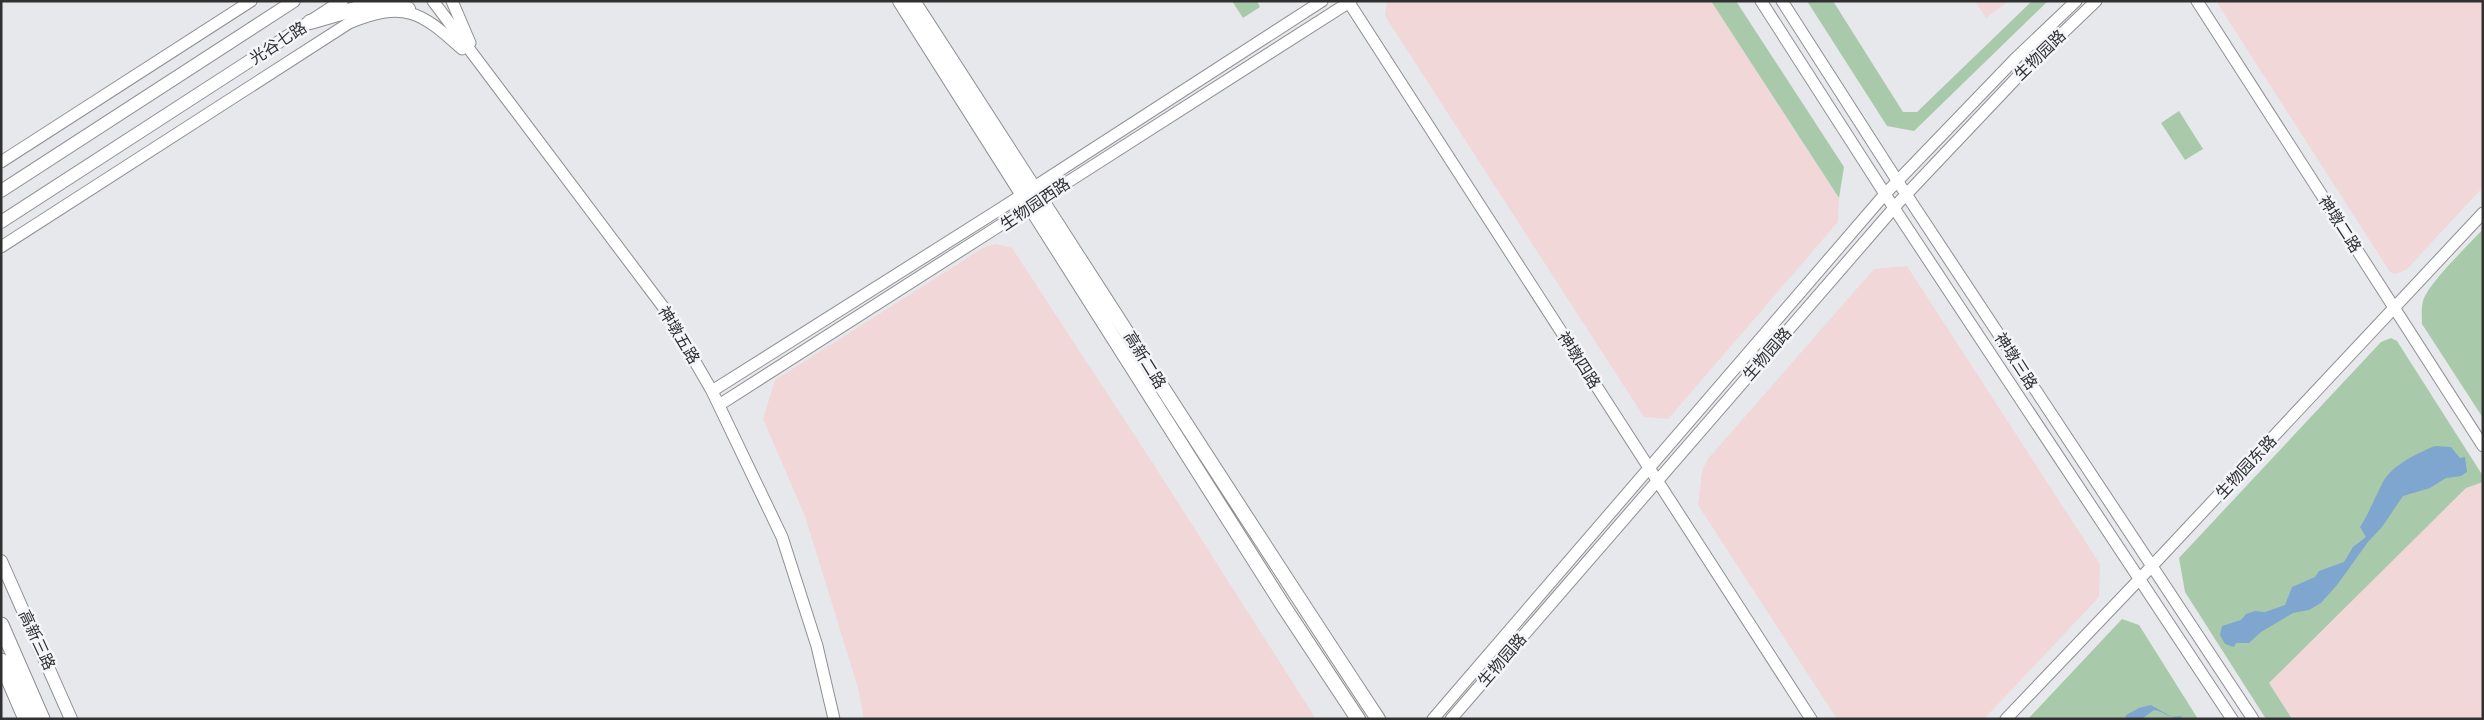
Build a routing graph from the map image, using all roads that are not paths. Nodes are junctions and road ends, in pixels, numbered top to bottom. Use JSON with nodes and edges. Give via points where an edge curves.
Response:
{"nodes":[{"id":1,"x":251,"y":1,"type":"edge"},
{"id":2,"x":294,"y":1,"type":"edge"},
{"id":3,"x":342,"y":1,"type":"edge"},
{"id":4,"x":433,"y":1,"type":"edge"},
{"id":5,"x":452,"y":1,"type":"edge"},
{"id":6,"x":900,"y":1,"type":"edge"},
{"id":7,"x":913,"y":1,"type":"edge"},
{"id":8,"x":1322,"y":1,"type":"edge"},
{"id":9,"x":1761,"y":1,"type":"edge"},
{"id":10,"x":1782,"y":1,"type":"edge"},
{"id":11,"x":2076,"y":1,"type":"edge"},
{"id":12,"x":2096,"y":1,"type":"edge"},
{"id":13,"x":2197,"y":1,"type":"edge"},
{"id":14,"x":1349,"y":2,"type":"edge"},
{"id":15,"x":408,"y":9,"type":"junction"},
{"id":16,"x":310,"y":22,"type":"junction"},
{"id":17,"x":480,"y":64,"type":"junction"},
{"id":18,"x":1,"y":162,"type":"edge"},
{"id":19,"x":1898,"y":182,"type":"junction"},
{"id":20,"x":1028,"y":190,"type":"junction"},
{"id":21,"x":1,"y":191,"type":"edge"},
{"id":22,"x":1885,"y":194,"type":"junction"},
{"id":23,"x":1906,"y":194,"type":"junction"},
{"id":24,"x":1036,"y":204,"type":"junction"},
{"id":25,"x":1894,"y":208,"type":"junction"},
{"id":26,"x":2483,"y":213,"type":"edge"},
{"id":27,"x":1,"y":222,"type":"edge"},
{"id":28,"x":1,"y":247,"type":"edge"},
{"id":29,"x":2394,"y":308,"type":"junction"},
{"id":30,"x":712,"y":391,"type":"junction"},
{"id":31,"x":719,"y":406,"type":"junction"},
{"id":32,"x":2483,"y":446,"type":"edge"},
{"id":33,"x":1649,"y":469,"type":"junction"},
{"id":34,"x":1657,"y":481,"type":"junction"},
{"id":35,"x":1,"y":562,"type":"edge"},
{"id":36,"x":2152,"y":566,"type":"junction"},
{"id":37,"x":2140,"y":578,"type":"junction"},
{"id":38,"x":1,"y":625,"type":"edge"},
{"id":39,"x":1,"y":661,"type":"edge"},
{"id":40,"x":26,"y":719,"type":"edge"},
{"id":41,"x":42,"y":719,"type":"edge"},
{"id":42,"x":71,"y":719,"type":"edge"},
{"id":43,"x":834,"y":719,"type":"edge"},
{"id":44,"x":1358,"y":719,"type":"edge"},
{"id":45,"x":1378,"y":719,"type":"edge"},
{"id":46,"x":1433,"y":719,"type":"edge"},
{"id":47,"x":1451,"y":719,"type":"edge"},
{"id":48,"x":1811,"y":719,"type":"edge"},
{"id":49,"x":2006,"y":719,"type":"edge"},
{"id":50,"x":2232,"y":719,"type":"edge"},
{"id":51,"x":2253,"y":719,"type":"edge"}],
"edges":[{"from":1,"to":18,"type":"street"},
{"from":2,"to":21,"type":"main road","name":"光谷七路"},
{"from":3,"to":16,"type":"main road","name":"光谷七路"},
{"from":4,"to":17,"type":"street","name":"神墩五路"},
{"from":5,"to":17,"type":"street"},
{"from":6,"to":20,"type":"main road","name":"高新二路"},
{"from":7,"to":20,"type":"main road","name":"高新二路"},
{"from":8,"to":20,"type":"street","name":"生物园西路"},
{"from":9,"to":22,"type":"street","name":"神墩三路"},
{"from":10,"to":19,"type":"street","name":"神墩三路"},
{"from":11,"to":19,"type":"street","name":"生物园路","via":[[2015,59]]},
{"from":12,"to":23,"type":"street","name":"生物园路","via":[[2025,69]]},
{"from":13,"to":29,"type":"street","name":"神墩二路"},
{"from":14,"to":24,"type":"street","name":"生物园西路"},
{"from":14,"to":33,"type":"street","name":"神墩四路"},
{"from":15,"to":16,"type":"main road","via":[[376,3]]},
{"from":15,"to":17,"type":"street","via":[[426,17]]},
{"from":15,"to":28,"type":"street","via":[[368,13],[350,23]]},
{"from":16,"to":27,"type":"main road","name":"光谷七路"},
{"from":17,"to":30,"type":"street","name":"神墩五路","via":[[664,308]]},
{"from":19,"to":22,"type":"street","name":"生物园路"},
{"from":19,"to":23,"type":"street","name":"神墩三路"},
{"from":20,"to":24,"type":"main road","name":"高新二路"},
{"from":20,"to":30,"type":"street","name":"生物园西路"},
{"from":22,"to":25,"type":"street","name":"神墩三路"},
{"from":22,"to":33,"type":"street","name":"生物园路"},
{"from":23,"to":25,"type":"street","name":"生物园路"},
{"from":23,"to":36,"type":"street","name":"神墩三路"},
{"from":24,"to":31,"type":"street","name":"生物园西路"},
{"from":24,"to":44,"type":"main road","name":"高新二路","via":[[1284,607]]},
{"from":24,"to":45,"type":"main road","name":"高新二路"},
{"from":25,"to":34,"type":"street","name":"生物园路"},
{"from":25,"to":37,"type":"street","name":"神墩三路"},
{"from":26,"to":29,"type":"street","name":"生物园东路"},
{"from":29,"to":32,"type":"street","name":"神墩二路"},
{"from":29,"to":36,"type":"street","name":"生物园东路"},
{"from":30,"to":31,"type":"street","name":"神墩五路"},
{"from":31,"to":43,"type":"street","name":"神墩五路","via":[[782,537],[817,646]]},
{"from":33,"to":34,"type":"street","name":"神墩四路"},
{"from":33,"to":46,"type":"street","name":"生物园路"},
{"from":34,"to":47,"type":"street","name":"生物园路"},
{"from":34,"to":48,"type":"street","name":"神墩四路"},
{"from":35,"to":42,"type":"main road","name":"高新三路"},
{"from":36,"to":37,"type":"street","name":"生物园东路"},
{"from":36,"to":51,"type":"street","name":"神墩三路"},
{"from":37,"to":49,"type":"street","name":"生物园东路"},
{"from":37,"to":50,"type":"street","name":"神墩三路"},
{"from":38,"to":41,"type":"highway","name":"高新三路"},
{"from":39,"to":40,"type":"highway"}]}
